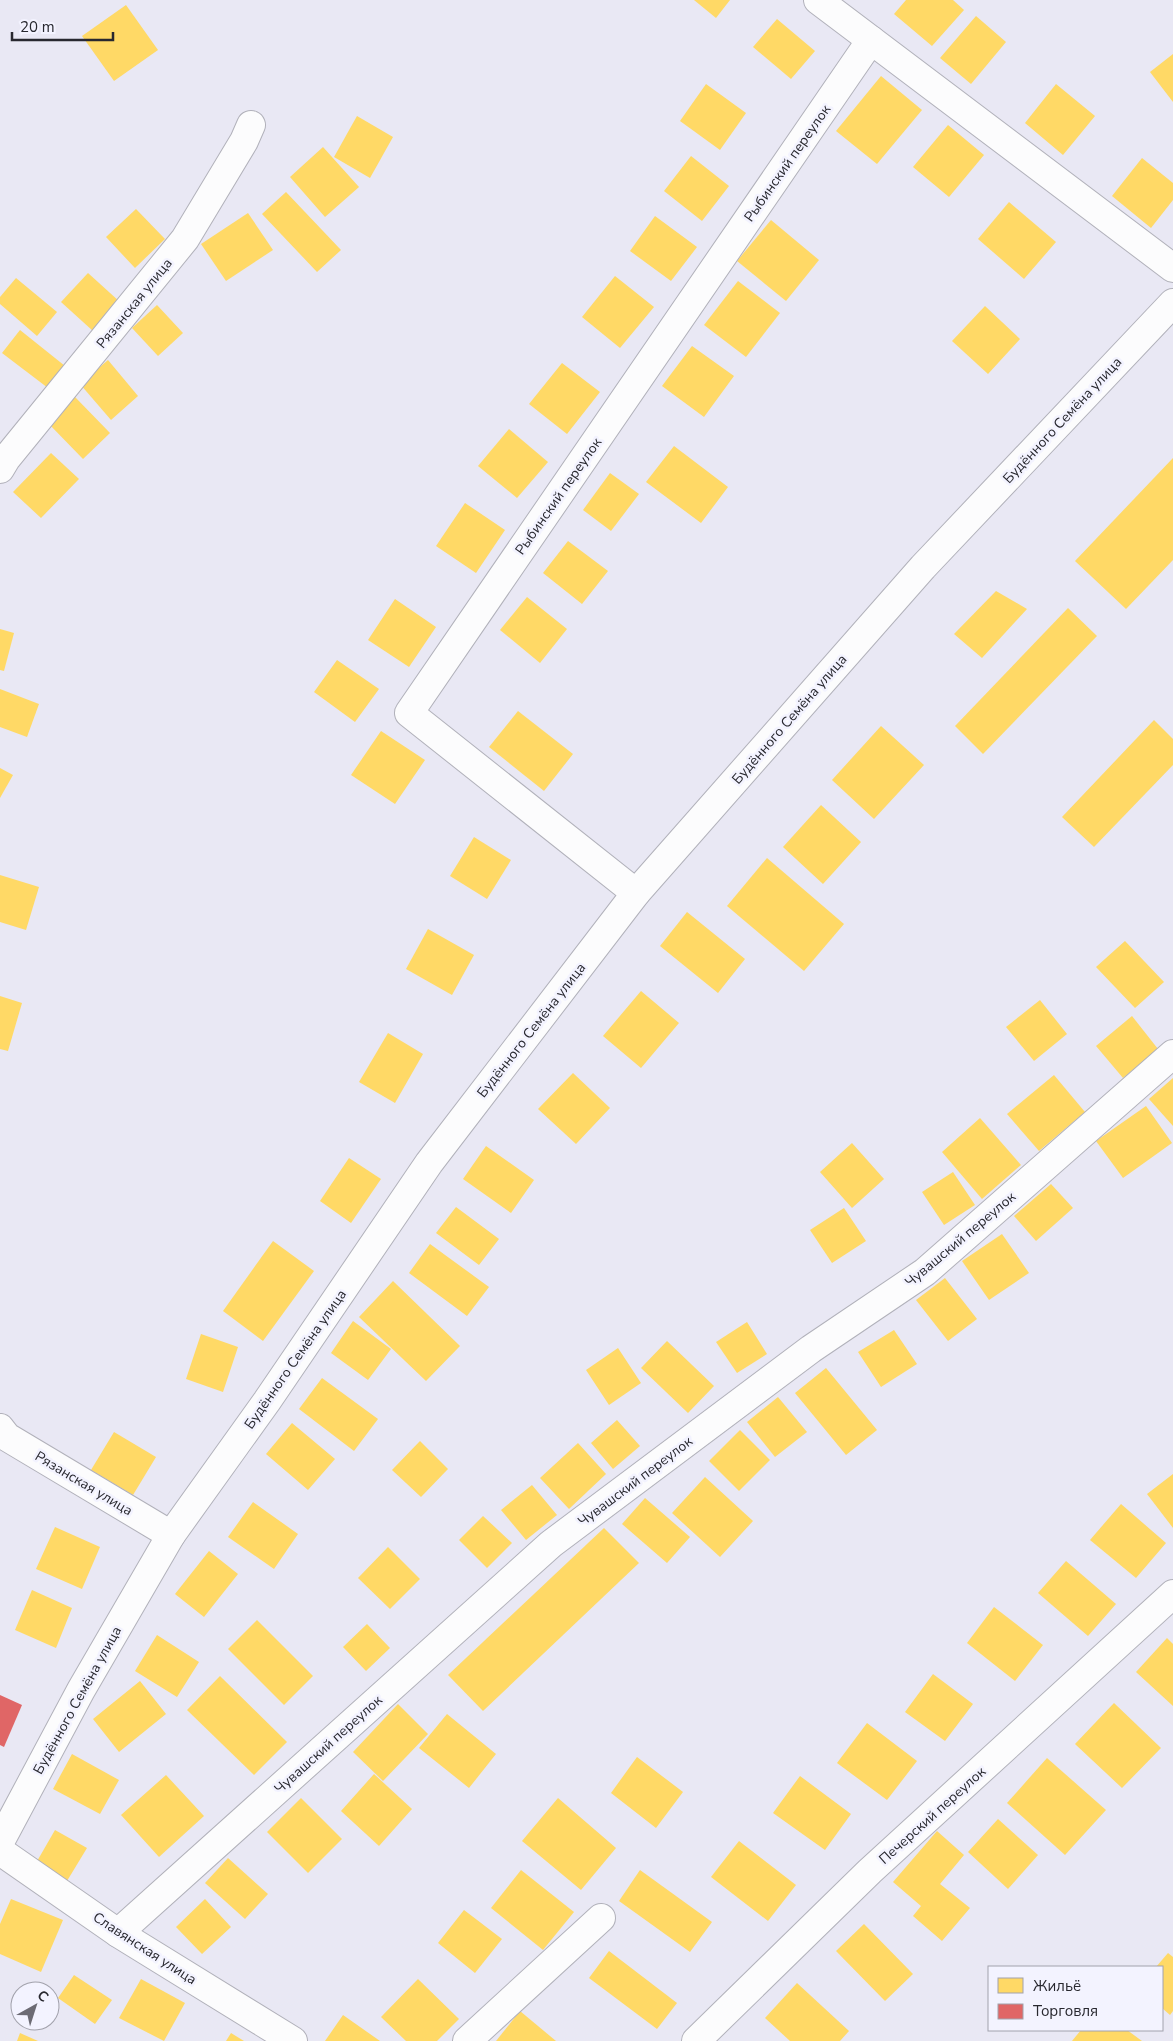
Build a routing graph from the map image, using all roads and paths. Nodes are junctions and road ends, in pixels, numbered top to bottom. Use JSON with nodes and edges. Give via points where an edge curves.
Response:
{"nodes":[{"id":1,"x":818,"y":0,"type":"edge"},
{"id":2,"x":871,"y":40,"type":"junction"},
{"id":3,"x":251,"y":125,"type":"dead end"},
{"id":4,"x":1173,"y":268,"type":"edge"},
{"id":5,"x":1173,"y":303,"type":"edge"},
{"id":6,"x":0,"y":469,"type":"edge"},
{"id":7,"x":636,"y":893,"type":"junction"},
{"id":8,"x":1173,"y":1054,"type":"edge"},
{"id":9,"x":0,"y":1428,"type":"edge"},
{"id":10,"x":171,"y":1535,"type":"junction"},
{"id":11,"x":1173,"y":1594,"type":"edge"},
{"id":12,"x":0,"y":1842,"type":"edge"},
{"id":13,"x":0,"y":1851,"type":"edge"},
{"id":14,"x":601,"y":1918,"type":"dead end"},
{"id":15,"x":118,"y":1934,"type":"junction"},
{"id":16,"x":292,"y":2041,"type":"edge"},
{"id":17,"x":467,"y":2041,"type":"edge"},
{"id":18,"x":696,"y":2041,"type":"edge"}],
"edges":[{"from":1,"to":2,"type":"street"},
{"from":2,"to":4,"type":"street"},
{"from":2,"to":7,"type":"street","name":"Рыбинский переулок","via":[[408,713]]},
{"from":3,"to":6,"type":"street","name":"Рязанская улица","via":[[186,239]]},
{"from":5,"to":7,"type":"street","name":"Будённого Семёна улица","via":[[923,566]]},
{"from":7,"to":10,"type":"street","name":"Будённого Семёна улица","via":[[429,1162],[268,1401]]},
{"from":8,"to":15,"type":"street","name":"Чувашский переулок","via":[[925,1272],[811,1348],[551,1544]]},
{"from":9,"to":10,"type":"street","name":"Рязанская улица","via":[[7,1437]]},
{"from":10,"to":12,"type":"street","name":"Будённого Семёна улица","via":[[81,1690]]},
{"from":11,"to":18,"type":"street","name":"Печерский переулок","via":[[870,1871]]},
{"from":13,"to":15,"type":"street","name":"Славянская улица"},
{"from":14,"to":17,"type":"street"},
{"from":15,"to":16,"type":"street","name":"Славянская улица"}]}
